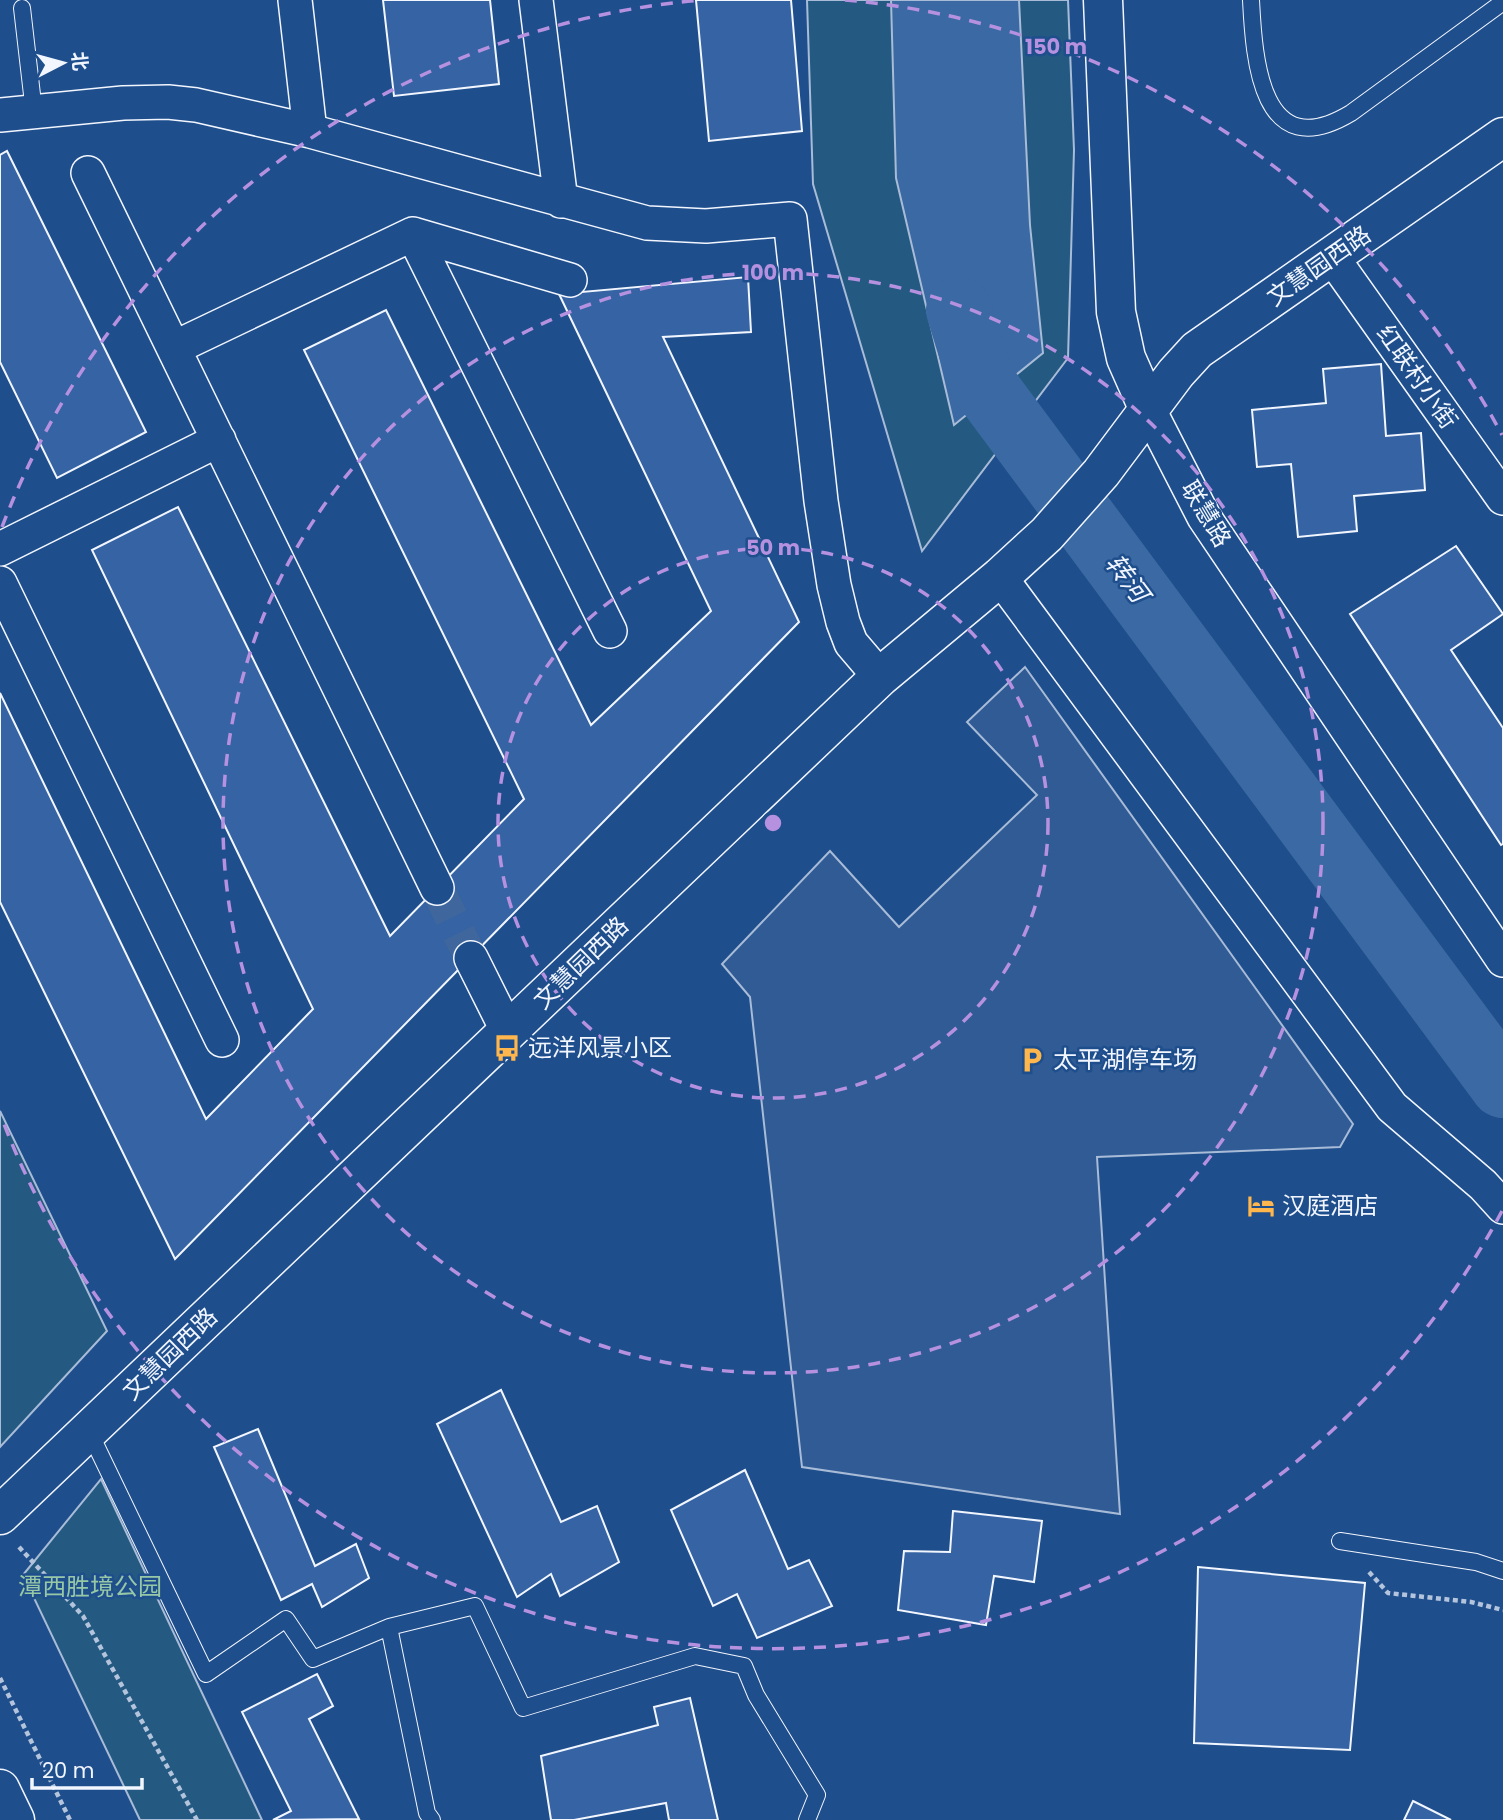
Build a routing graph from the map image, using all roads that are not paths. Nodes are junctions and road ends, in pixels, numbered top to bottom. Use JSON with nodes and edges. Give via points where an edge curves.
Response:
{"nodes":[{"id":1,"x":295,"y":0,"type":"edge"},
{"id":2,"x":536,"y":0,"type":"edge"},
{"id":3,"x":1103,"y":0,"type":"edge"},
{"id":4,"x":1251,"y":0,"type":"edge"},
{"id":5,"x":1503,"y":2,"type":"edge"},
{"id":6,"x":22,"y":8,"type":"dead end"},
{"id":7,"x":34,"y":111,"type":"junction"},
{"id":8,"x":0,"y":116,"type":"edge"},
{"id":9,"x":310,"y":131,"type":"junction"},
{"id":10,"x":1503,"y":136,"type":"edge"},
{"id":11,"x":88,"y":173,"type":"dead end"},
{"id":12,"x":561,"y":201,"type":"junction"},
{"id":13,"x":413,"y":234,"type":"junction"},
{"id":14,"x":1332,"y":257,"type":"junction"},
{"id":15,"x":570,"y":280,"type":"dead end"},
{"id":16,"x":174,"y":348,"type":"junction"},
{"id":17,"x":1149,"y":410,"type":"junction"},
{"id":18,"x":219,"y":440,"type":"junction"},
{"id":19,"x":1503,"y":498,"type":"edge"},
{"id":20,"x":0,"y":549,"type":"edge"},
{"id":21,"x":1000,"y":577,"type":"junction"},
{"id":22,"x":0,"y":583,"type":"edge"},
{"id":23,"x":610,"y":631,"type":"dead end"},
{"id":24,"x":11,"y":633,"type":"edge"},
{"id":25,"x":880,"y":677,"type":"junction"},
{"id":26,"x":437,"y":888,"type":"tunnel mouth"},
{"id":27,"x":471,"y":958,"type":"tunnel mouth"},
{"id":28,"x":1503,"y":960,"type":"edge"},
{"id":29,"x":508,"y":1032,"type":"junction"},
{"id":30,"x":222,"y":1040,"type":"dead end"},
{"id":31,"x":1503,"y":1208,"type":"edge"},
{"id":32,"x":89,"y":1431,"type":"junction"},
{"id":33,"x":0,"y":1515,"type":"edge"},
{"id":34,"x":1340,"y":1541,"type":"road end"},
{"id":35,"x":1503,"y":1571,"type":"edge"},
{"id":36,"x":389,"y":1627,"type":"junction"},
{"id":37,"x":0,"y":1789,"type":"edge"},
{"id":38,"x":15,"y":1820,"type":"edge"},
{"id":39,"x":432,"y":1820,"type":"edge"},
{"id":40,"x":807,"y":1820,"type":"edge"}],
"edges":[{"from":1,"to":9,"type":"street"},
{"from":2,"to":12,"type":"street"},
{"from":3,"to":17,"type":"street","name":"联慧路","via":[[1116,312],[1126,358]]},
{"from":4,"to":5,"type":"lane","via":[[1253,49],[1266,95],[1283,118],[1305,127],[1351,113]]},
{"from":6,"to":7,"type":"lane"},
{"from":7,"to":8,"type":"street"},
{"from":7,"to":9,"type":"street","via":[[177,103]]},
{"from":9,"to":12,"type":"street"},
{"from":10,"to":14,"type":"street","name":"文慧园西路"},
{"from":11,"to":16,"type":"street"},
{"from":12,"to":25,"type":"street","via":[[677,226],[790,219],[834,585],[851,643]]},
{"from":13,"to":15,"type":"street"},
{"from":13,"to":16,"type":"street"},
{"from":13,"to":23,"type":"street"},
{"from":14,"to":17,"type":"street","name":"文慧园西路","via":[[1197,350]]},
{"from":14,"to":19,"type":"street","name":"红联村小街"},
{"from":16,"to":18,"type":"street"},
{"from":17,"to":21,"type":"street","name":"文慧园西路","via":[[1047,534]]},
{"from":17,"to":28,"type":"street","name":"联慧路","via":[[1204,517]]},
{"from":18,"to":20,"type":"street"},
{"from":18,"to":26,"type":"street"},
{"from":21,"to":25,"type":"street","name":"文慧园西路"},
{"from":21,"to":31,"type":"street","via":[[1392,1107],[1483,1185]]},
{"from":22,"to":24,"type":"street"},
{"from":24,"to":30,"type":"street"},
{"from":25,"to":29,"type":"street","name":"文慧园西路"},
{"from":27,"to":29,"type":"street"},
{"from":29,"to":32,"type":"street","name":"文慧园西路"},
{"from":32,"to":33,"type":"street","name":"文慧园西路"},
{"from":32,"to":36,"type":"lane","via":[[206,1674],[286,1619],[313,1659]]},
{"from":34,"to":35,"type":"lane","via":[[1476,1562]]},
{"from":36,"to":39,"type":"lane"},
{"from":36,"to":40,"type":"lane","via":[[475,1606],[523,1708],[695,1656],[744,1666],[756,1695],[817,1795]]},
{"from":37,"to":38,"type":"street"}]}
